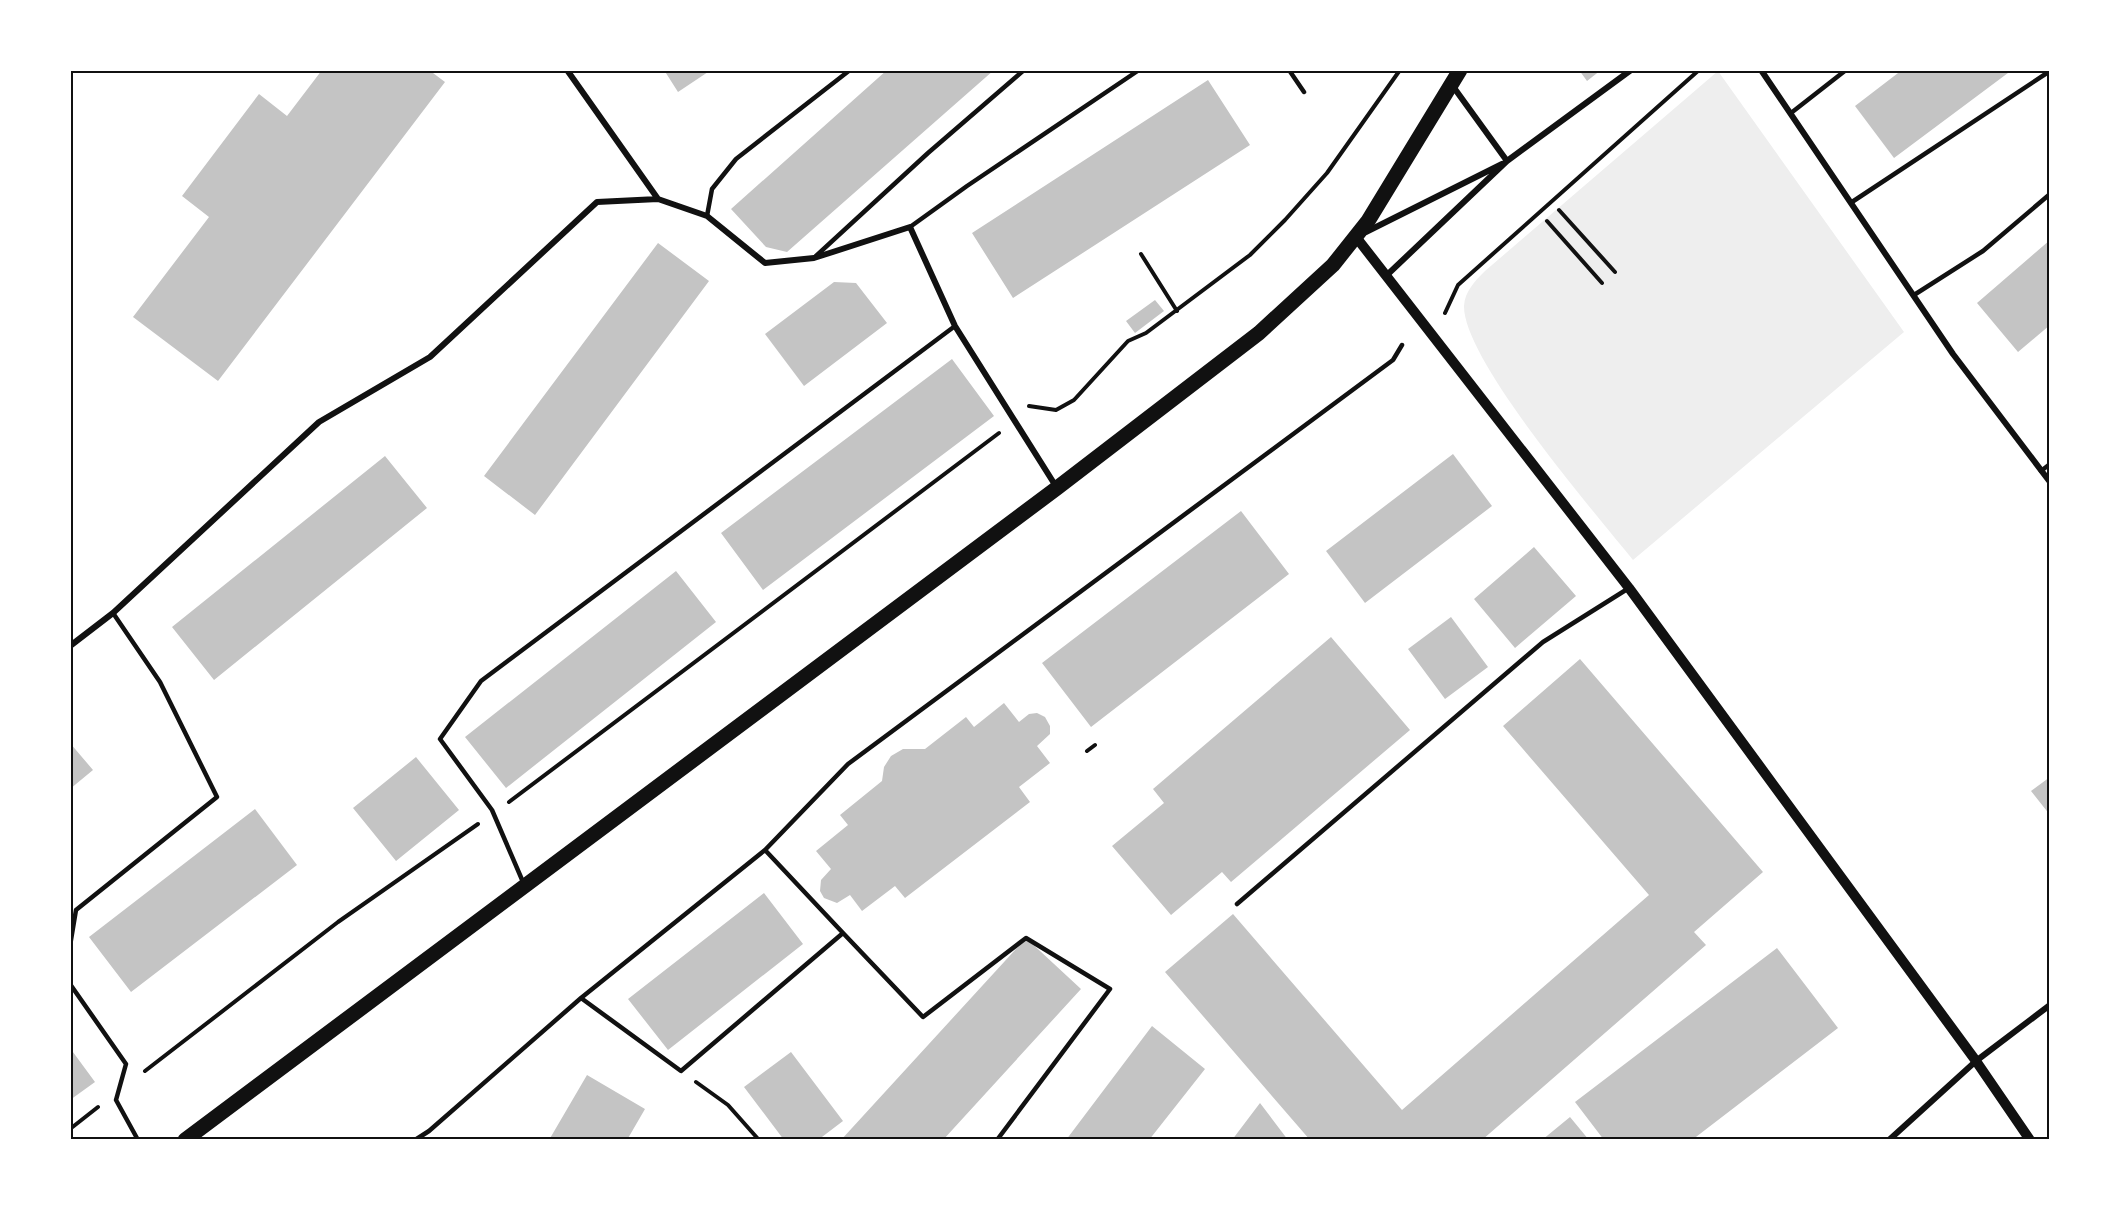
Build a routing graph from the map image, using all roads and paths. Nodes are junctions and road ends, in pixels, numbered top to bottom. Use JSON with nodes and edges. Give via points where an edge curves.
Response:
{"nodes":[{"id":1,"x":567,"y":70,"type":"edge"},
{"id":2,"x":850,"y":70,"type":"edge"},
{"id":3,"x":1024,"y":70,"type":"edge"},
{"id":4,"x":1139,"y":70,"type":"edge"},
{"id":5,"x":1289,"y":70,"type":"edge"},
{"id":6,"x":1400,"y":70,"type":"edge"},
{"id":7,"x":1460,"y":70,"type":"edge"},
{"id":8,"x":1631,"y":70,"type":"edge"},
{"id":9,"x":1699,"y":70,"type":"edge"},
{"id":10,"x":1761,"y":70,"type":"edge"},
{"id":11,"x":1846,"y":70,"type":"edge"},
{"id":12,"x":2049,"y":70,"type":"edge"},
{"id":13,"x":1452,"y":85,"type":"junction"},
{"id":14,"x":1304,"y":92,"type":"dead end"},
{"id":15,"x":1791,"y":113,"type":"junction"},
{"id":16,"x":1508,"y":161,"type":"junction"},
{"id":17,"x":2049,"y":194,"type":"edge"},
{"id":18,"x":658,"y":199,"type":"junction"},
{"id":19,"x":1852,"y":202,"type":"junction"},
{"id":20,"x":1559,"y":210,"type":"dead end"},
{"id":21,"x":707,"y":216,"type":"junction"},
{"id":22,"x":1547,"y":221,"type":"dead end"},
{"id":23,"x":910,"y":227,"type":"junction"},
{"id":24,"x":1356,"y":237,"type":"junction"},
{"id":25,"x":1141,"y":254,"type":"dead end"},
{"id":26,"x":814,"y":258,"type":"junction"},
{"id":27,"x":1615,"y":272,"type":"dead end"},
{"id":28,"x":1387,"y":275,"type":"junction"},
{"id":29,"x":1602,"y":283,"type":"dead end"},
{"id":30,"x":1914,"y":295,"type":"junction"},
{"id":31,"x":1177,"y":311,"type":"junction"},
{"id":32,"x":1445,"y":312,"type":"dead end"},
{"id":33,"x":955,"y":326,"type":"junction"},
{"id":34,"x":1402,"y":345,"type":"dead end"},
{"id":35,"x":1014,"y":419,"type":"junction"},
{"id":36,"x":2049,"y":464,"type":"edge"},
{"id":37,"x":2041,"y":471,"type":"junction"},
{"id":38,"x":2049,"y":482,"type":"edge"},
{"id":39,"x":1057,"y":488,"type":"junction"},
{"id":40,"x":1629,"y":588,"type":"junction"},
{"id":41,"x":113,"y":614,"type":"junction"},
{"id":42,"x":70,"y":646,"type":"edge"},
{"id":43,"x":1095,"y":745,"type":"dead end"},
{"id":44,"x":1087,"y":752,"type":"dead end"},
{"id":45,"x":494,"y":813,"type":"junction"},
{"id":46,"x":765,"y":850,"type":"junction"},
{"id":47,"x":525,"y":888,"type":"junction"},
{"id":48,"x":1238,"y":904,"type":"dead end"},
{"id":49,"x":843,"y":933,"type":"junction"},
{"id":50,"x":70,"y":946,"type":"edge"},
{"id":51,"x":70,"y":984,"type":"edge"},
{"id":52,"x":581,"y":998,"type":"junction"},
{"id":53,"x":2049,"y":1005,"type":"edge"},
{"id":54,"x":1976,"y":1061,"type":"junction"},
{"id":55,"x":681,"y":1071,"type":"junction"},
{"id":56,"x":118,"y":1092,"type":"junction"},
{"id":57,"x":70,"y":1129,"type":"edge"},
{"id":58,"x":138,"y":1140,"type":"edge"},
{"id":59,"x":185,"y":1140,"type":"edge"},
{"id":60,"x":416,"y":1140,"type":"edge"},
{"id":61,"x":759,"y":1140,"type":"edge"},
{"id":62,"x":997,"y":1140,"type":"edge"},
{"id":63,"x":1889,"y":1140,"type":"edge"},
{"id":64,"x":2030,"y":1140,"type":"edge"}],
"edges":[{"from":1,"to":18,"type":"street"},
{"from":2,"to":21,"type":"lane","via":[[736,159],[712,189]]},
{"from":3,"to":26,"type":"lane"},
{"from":4,"to":23,"type":"lane"},
{"from":5,"to":14,"type":"lane"},
{"from":6,"to":31,"type":"path","via":[[1327,173],[1285,220],[1250,255]]},
{"from":7,"to":13,"type":"main road"},
{"from":8,"to":16,"type":"street"},
{"from":9,"to":32,"type":"path","via":[[1458,285]]},
{"from":10,"to":15,"type":"street"},
{"from":11,"to":15,"type":"lane"},
{"from":12,"to":19,"type":"lane"},
{"from":13,"to":16,"type":"street"},
{"from":13,"to":24,"type":"main road"},
{"from":15,"to":19,"type":"street"},
{"from":16,"to":24,"type":"street"},
{"from":16,"to":28,"type":"street"},
{"from":17,"to":30,"type":"lane","via":[[1983,251]]},
{"from":18,"to":21,"type":"street"},
{"from":18,"to":41,"type":"street","via":[[597,202],[430,357],[319,422]]},
{"from":19,"to":30,"type":"street"},
{"from":20,"to":27,"type":"path"},
{"from":21,"to":26,"type":"street","via":[[765,262]]},
{"from":22,"to":29,"type":"path"},
{"from":23,"to":26,"type":"street"},
{"from":23,"to":33,"type":"street"},
{"from":24,"to":28,"type":"street"},
{"from":24,"to":39,"type":"main road","via":[[1333,265],[1258,333]]},
{"from":25,"to":31,"type":"path"},
{"from":28,"to":40,"type":"street"},
{"from":30,"to":37,"type":"street"},
{"from":31,"to":35,"type":"path","via":[[1128,341],[1074,400],[1056,410],[1028,406]]},
{"from":33,"to":35,"type":"street"},
{"from":33,"to":45,"type":"lane","via":[[481,681],[440,739]]},
{"from":34,"to":46,"type":"lane","via":[[1393,360],[848,764]]},
{"from":35,"to":39,"type":"street"},
{"from":35,"to":45,"type":"path"},
{"from":36,"to":37,"type":"lane"},
{"from":37,"to":38,"type":"street"},
{"from":39,"to":47,"type":"main road"},
{"from":40,"to":48,"type":"lane","via":[[1543,642]]},
{"from":40,"to":54,"type":"street"},
{"from":41,"to":42,"type":"street"},
{"from":41,"to":50,"type":"lane","via":[[160,682],[217,797],[76,910]]},
{"from":43,"to":44,"type":"path"},
{"from":45,"to":47,"type":"lane"},
{"from":45,"to":56,"type":"path","via":[[338,922]]},
{"from":46,"to":49,"type":"lane"},
{"from":46,"to":52,"type":"lane"},
{"from":47,"to":59,"type":"main road"},
{"from":49,"to":55,"type":"lane"},
{"from":49,"to":62,"type":"lane","via":[[923,1017],[1026,938],[1110,989]]},
{"from":51,"to":56,"type":"lane","via":[[126,1064]]},
{"from":52,"to":55,"type":"lane"},
{"from":52,"to":60,"type":"lane"},
{"from":53,"to":54,"type":"street"},
{"from":54,"to":63,"type":"street"},
{"from":54,"to":64,"type":"street"},
{"from":55,"to":61,"type":"path","via":[[728,1105]]},
{"from":56,"to":57,"type":"path"},
{"from":56,"to":58,"type":"lane","via":[[116,1100]]}]}
